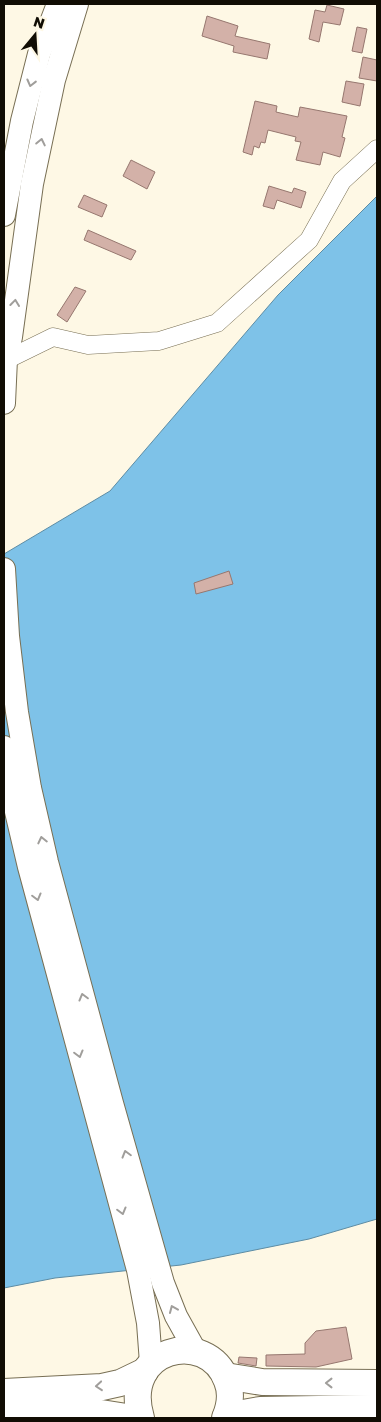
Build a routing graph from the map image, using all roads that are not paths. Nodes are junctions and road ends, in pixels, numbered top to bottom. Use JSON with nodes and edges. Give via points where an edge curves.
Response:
{"nodes":[{"id":1,"x":58,"y":4,"type":"edge"},
{"id":2,"x":77,"y":4,"type":"edge"},
{"id":3,"x":377,"y":149,"type":"edge"},
{"id":4,"x":4,"y":215,"type":"edge"},
{"id":5,"x":5,"y":360,"type":"edge"},
{"id":6,"x":4,"y":403,"type":"edge"},
{"id":7,"x":4,"y":569,"type":"edge"},
{"id":8,"x":4,"y":747,"type":"edge"},
{"id":9,"x":196,"y":1352,"type":"junction"},
{"id":10,"x":148,"y":1367,"type":"junction"},
{"id":11,"x":225,"y":1376,"type":"junction"},
{"id":12,"x":377,"y":1383,"type":"edge"},
{"id":13,"x":4,"y":1392,"type":"edge"},
{"id":14,"x":377,"y":1408,"type":"edge"},
{"id":15,"x":4,"y":1412,"type":"edge"},
{"id":16,"x":225,"y":1417,"type":"edge"},
{"id":17,"x":133,"y":1418,"type":"edge"},
{"id":18,"x":141,"y":1418,"type":"edge"}],
"edges":[{"from":1,"to":4,"type":"main road","one_way":true,"via":[[34,73]]},
{"from":5,"to":2,"type":"main road","one_way":true,"via":[[32,184],[54,80]]},
{"from":3,"to":5,"type":"street","via":[[342,181],[309,240],[217,323],[158,341],[88,344],[53,337]]},
{"from":5,"to":6,"type":"main road"},
{"from":9,"to":7,"type":"main road","one_way":true,"via":[[176,1316],[160,1275],[47,862],[17,712]]},
{"from":8,"to":10,"type":"main road","one_way":true,"via":[[28,867],[138,1270],[148,1323]]},
{"from":9,"to":10,"type":"highway","via":[[167,1353]]},
{"from":9,"to":11,"type":"highway","via":[[213,1361]]},
{"from":10,"to":13,"type":"highway","one_way":true,"via":[[126,1380],[102,1387]]},
{"from":10,"to":18,"type":"highway","via":[[140,1379],[136,1398]]},
{"from":12,"to":11,"type":"highway","one_way":true,"via":[[262,1382]]},
{"from":11,"to":16,"type":"highway","via":[[230,1396]]},
{"from":14,"to":16,"type":"highway","via":[[260,1410]]},
{"from":15,"to":17,"type":"highway","via":[[82,1410]]}]}
